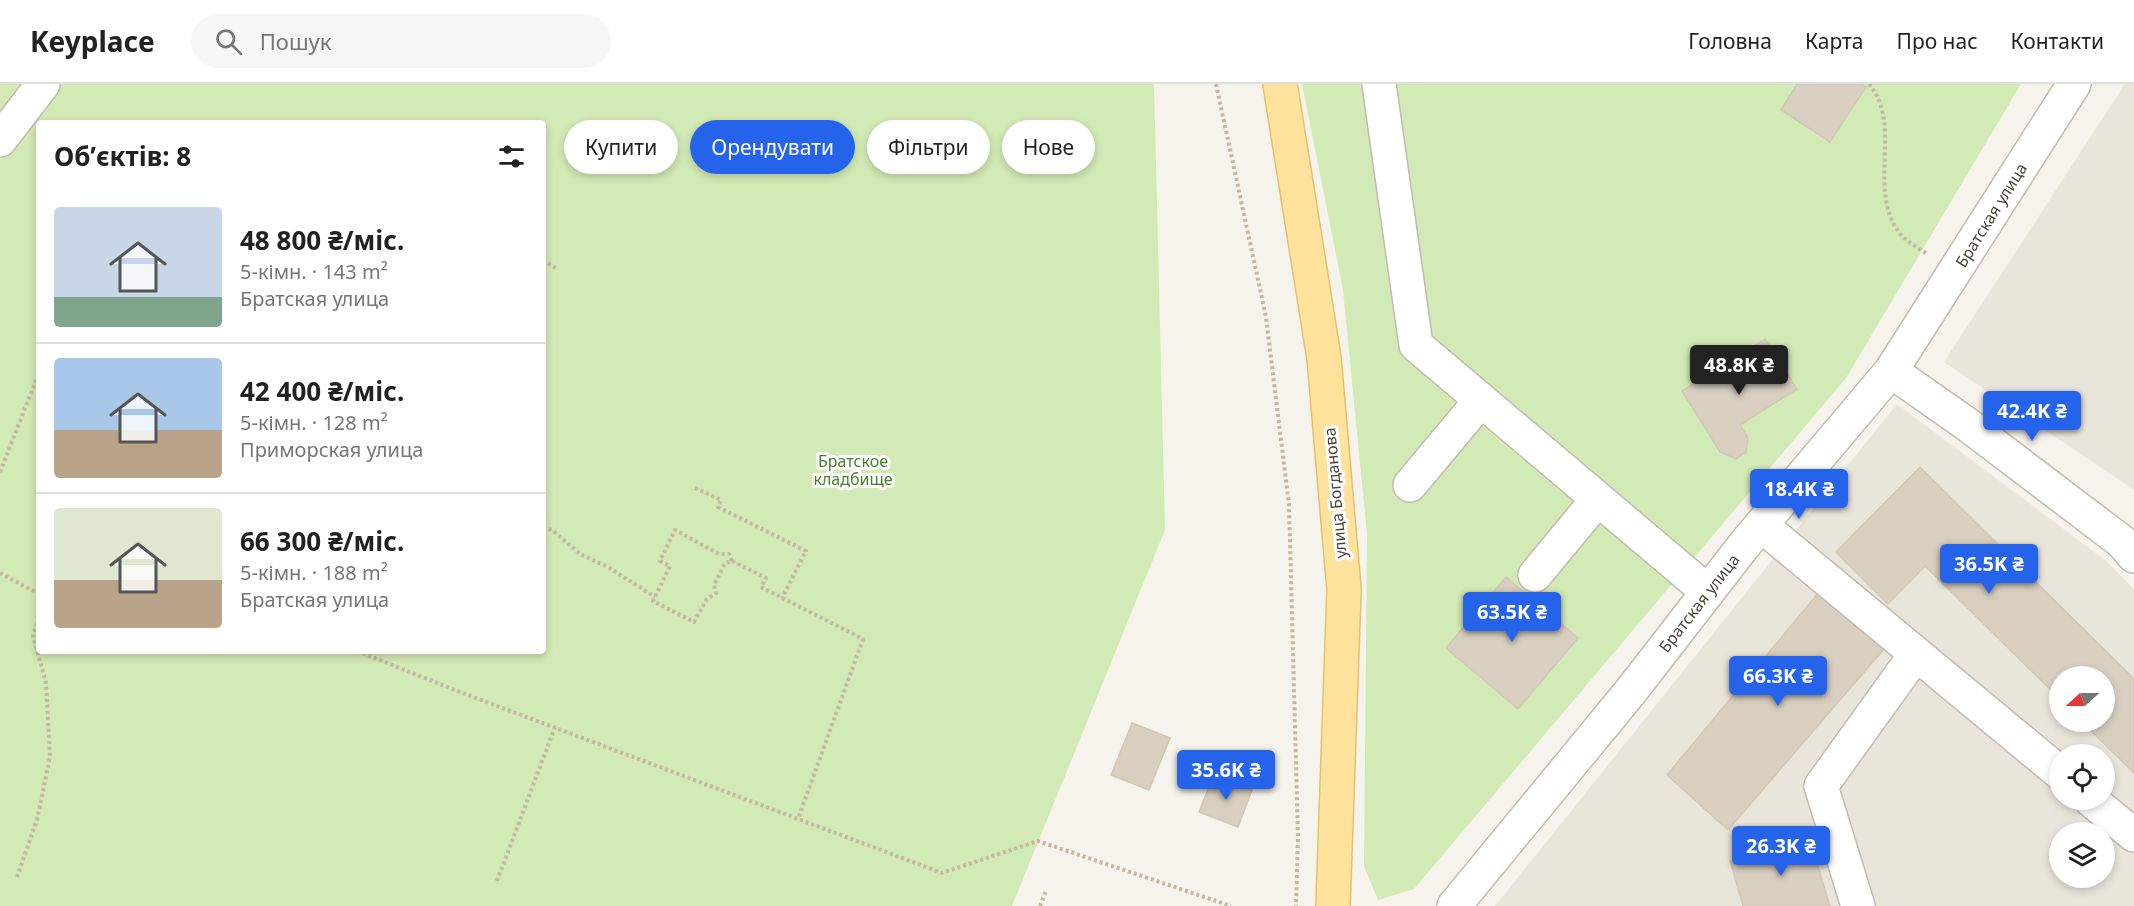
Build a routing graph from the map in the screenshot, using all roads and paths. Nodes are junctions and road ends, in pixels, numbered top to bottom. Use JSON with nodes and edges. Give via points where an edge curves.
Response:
{"nodes":[{"id":1,"x":43,"y":84,"type":"edge"},
{"id":2,"x":1216,"y":84,"type":"edge"},
{"id":3,"x":1280,"y":84,"type":"edge"},
{"id":4,"x":1379,"y":84,"type":"edge"},
{"id":5,"x":1869,"y":84,"type":"edge"},
{"id":6,"x":2074,"y":84,"type":"edge"},
{"id":7,"x":0,"y":140,"type":"edge"},
{"id":8,"x":546,"y":262,"type":"edge"},
{"id":9,"x":556,"y":268,"type":"dead end"},
{"id":10,"x":1954,"y":273,"type":"junction"},
{"id":11,"x":1891,"y":371,"type":"junction"},
{"id":12,"x":36,"y":381,"type":"edge"},
{"id":13,"x":1481,"y":400,"type":"junction"},
{"id":14,"x":0,"y":472,"type":"edge"},
{"id":15,"x":1410,"y":485,"type":"dead end"},
{"id":16,"x":695,"y":488,"type":"dead end"},
{"id":17,"x":1598,"y":499,"type":"junction"},
{"id":18,"x":1761,"y":525,"type":"junction"},
{"id":19,"x":546,"y":528,"type":"edge"},
{"id":20,"x":2134,"y":556,"type":"edge"},
{"id":21,"x":732,"y":561,"type":"junction"},
{"id":22,"x":0,"y":573,"type":"edge"},
{"id":23,"x":1535,"y":575,"type":"dead end"},
{"id":24,"x":36,"y":592,"type":"edge"},
{"id":25,"x":1708,"y":592,"type":"junction"},
{"id":26,"x":655,"y":597,"type":"junction"},
{"id":27,"x":782,"y":598,"type":"junction"},
{"id":28,"x":36,"y":626,"type":"edge"},
{"id":29,"x":36,"y":647,"type":"edge"},
{"id":30,"x":38,"y":654,"type":"edge"},
{"id":31,"x":365,"y":654,"type":"edge"},
{"id":32,"x":1916,"y":654,"type":"junction"},
{"id":33,"x":555,"y":727,"type":"junction"},
{"id":34,"x":2049,"y":764,"type":"edge"},
{"id":35,"x":2103,"y":810,"type":"edge"},
{"id":36,"x":798,"y":819,"type":"junction"},
{"id":37,"x":2134,"y":835,"type":"edge"},
{"id":38,"x":17,"y":877,"type":"dead end"},
{"id":39,"x":497,"y":881,"type":"dead end"},
{"id":40,"x":1046,"y":891,"type":"dead end"},
{"id":41,"x":1040,"y":906,"type":"edge"},
{"id":42,"x":1231,"y":906,"type":"edge"},
{"id":43,"x":1296,"y":906,"type":"edge"},
{"id":44,"x":1334,"y":906,"type":"edge"},
{"id":45,"x":1454,"y":906,"type":"edge"},
{"id":46,"x":1858,"y":906,"type":"edge"}],
"edges":[{"from":1,"to":7,"type":"street"},
{"from":2,"to":43,"type":"path","via":[[1266,317],[1290,505],[1298,837]]},
{"from":3,"to":44,"type":"main road","name":"улица Богданова","via":[[1323,358],[1344,589]]},
{"from":4,"to":13,"type":"street","via":[[1416,345]]},
{"from":5,"to":10,"type":"path","via":[[1884,114],[1888,213],[1901,236]]},
{"from":6,"to":10,"type":"street","name":"Братская улица"},
{"from":8,"to":9,"type":"path"},
{"from":10,"to":11,"type":"street","name":"Братская улица"},
{"from":11,"to":18,"type":"street","name":"Братская улица"},
{"from":11,"to":20,"type":"street","via":[[2113,535]]},
{"from":12,"to":14,"type":"path"},
{"from":13,"to":15,"type":"street"},
{"from":13,"to":17,"type":"street"},
{"from":16,"to":27,"type":"path","via":[[721,500],[718,507],[806,550]]},
{"from":17,"to":23,"type":"street"},
{"from":17,"to":25,"type":"street"},
{"from":18,"to":25,"type":"street","name":"Братская улица"},
{"from":18,"to":32,"type":"street"},
{"from":19,"to":26,"type":"path","via":[[580,554]]},
{"from":21,"to":26,"type":"path","via":[[725,563],[714,585],[716,593],[707,599],[694,622],[653,601]]},
{"from":21,"to":26,"type":"path","via":[[729,554],[719,554],[675,530],[660,561],[670,566]]},
{"from":21,"to":27,"type":"path","via":[[766,578],[761,587]]},
{"from":22,"to":24,"type":"path"},
{"from":25,"to":45,"type":"street","name":"Братская улица"},
{"from":27,"to":36,"type":"path","via":[[863,639]]},
{"from":28,"to":29,"type":"path","via":[[33,636]]},
{"from":30,"to":38,"type":"path","via":[[46,683],[50,757],[37,820]]},
{"from":31,"to":33,"type":"path"},
{"from":32,"to":34,"type":"street"},
{"from":32,"to":46,"type":"street","via":[[1821,786]]},
{"from":33,"to":36,"type":"path"},
{"from":33,"to":39,"type":"path"},
{"from":35,"to":37,"type":"street"},
{"from":36,"to":42,"type":"path","via":[[942,873],[1038,841]]},
{"from":40,"to":41,"type":"path"}]}
